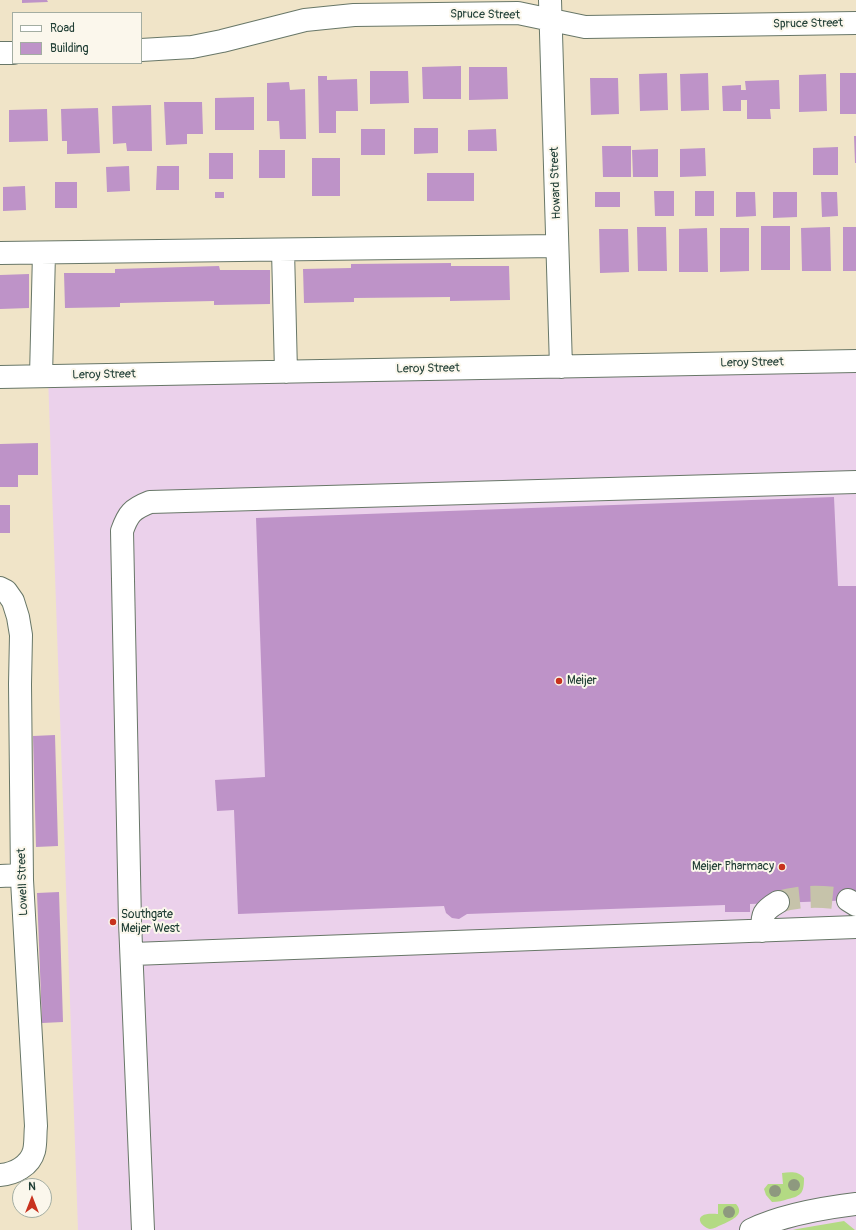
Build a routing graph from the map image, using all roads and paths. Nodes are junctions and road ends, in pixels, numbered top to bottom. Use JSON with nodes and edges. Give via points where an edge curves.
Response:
{"nodes":[{"id":1,"x":551,"y":10,"type":"edge"},
{"id":2,"x":856,"y":23,"type":"edge"},
{"id":3,"x":142,"y":50,"type":"edge"},
{"id":4,"x":0,"y":53,"type":"edge"},
{"id":5,"x":12,"y":53,"type":"edge"},
{"id":6,"x":557,"y":246,"type":"junction"},
{"id":7,"x":282,"y":250,"type":"junction"},
{"id":8,"x":0,"y":253,"type":"edge"},
{"id":9,"x":44,"y":253,"type":"junction"},
{"id":10,"x":856,"y":361,"type":"edge"},
{"id":11,"x":561,"y":367,"type":"junction"},
{"id":12,"x":286,"y":372,"type":"junction"},
{"id":13,"x":41,"y":376,"type":"junction"},
{"id":14,"x":0,"y":377,"type":"edge"},
{"id":15,"x":856,"y":482,"type":"edge"},
{"id":16,"x":7,"y":595,"type":"edge"},
{"id":17,"x":22,"y":875,"type":"junction"},
{"id":18,"x":0,"y":876,"type":"edge"},
{"id":19,"x":778,"y":902,"type":"tunnel mouth"},
{"id":20,"x":856,"y":928,"type":"edge"},
{"id":21,"x":762,"y":931,"type":"junction"},
{"id":22,"x":133,"y":954,"type":"junction"},
{"id":23,"x":0,"y":1175,"type":"edge"},
{"id":24,"x":856,"y":1204,"type":"edge"},
{"id":25,"x":143,"y":1230,"type":"edge"},
{"id":26,"x":752,"y":1230,"type":"edge"}],
"edges":[{"from":1,"to":2,"type":"street","name":"Spruce Street","via":[[585,27]]},
{"from":1,"to":3,"type":"street","name":"Spruce Street","via":[[518,13],[354,15],[305,20],[222,42],[192,47]]},
{"from":1,"to":6,"type":"street","name":"Howard Street"},
{"from":4,"to":5,"type":"street"},
{"from":6,"to":7,"type":"street"},
{"from":6,"to":11,"type":"street","name":"Howard Street"},
{"from":7,"to":9,"type":"street"},
{"from":7,"to":12,"type":"street"},
{"from":8,"to":9,"type":"street"},
{"from":9,"to":13,"type":"street"},
{"from":10,"to":11,"type":"street","name":"Leroy Street"},
{"from":11,"to":12,"type":"street","name":"Leroy Street"},
{"from":12,"to":13,"type":"street","name":"Leroy Street"},
{"from":13,"to":14,"type":"street","name":"Leroy Street"},
{"from":15,"to":22,"type":"street","via":[[167,501],[150,502],[137,507],[127,517],[122,531]]},
{"from":16,"to":17,"type":"street","name":"Lowell Street","via":[[18,617],[21,635]]},
{"from":17,"to":18,"type":"street"},
{"from":17,"to":23,"type":"street","name":"Lowell Street","via":[[36,1126],[34,1152],[28,1161],[20,1170]]},
{"from":19,"to":21,"type":"street","via":[[768,908],[762,916]]},
{"from":20,"to":21,"type":"street"},
{"from":21,"to":22,"type":"street"},
{"from":22,"to":25,"type":"street"},
{"from":24,"to":26,"type":"street","via":[[824,1208]]}]}
